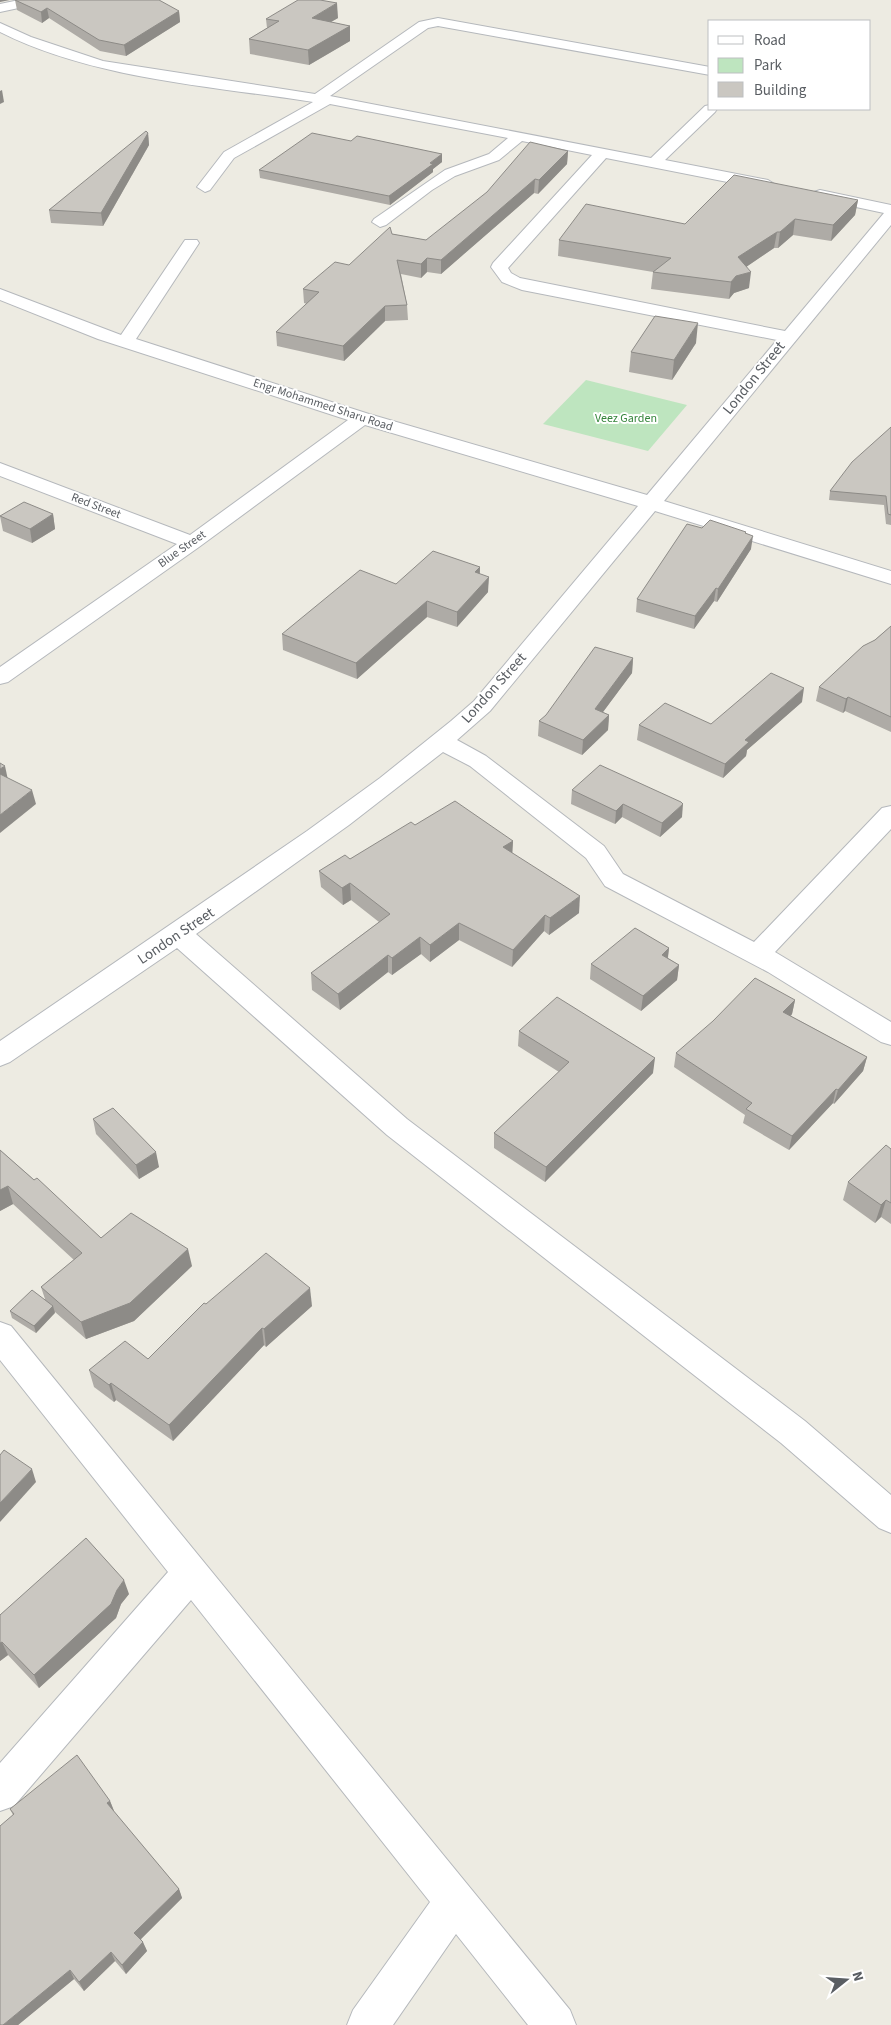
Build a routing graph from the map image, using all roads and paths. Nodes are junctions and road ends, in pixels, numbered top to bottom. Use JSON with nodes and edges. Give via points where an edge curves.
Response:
{"nodes":[{"id":1,"x":37,"y":0,"type":"edge"},
{"id":2,"x":0,"y":8,"type":"edge"},
{"id":3,"x":0,"y":27,"type":"edge"},
{"id":4,"x":26,"y":40,"type":"junction"},
{"id":5,"x":0,"y":42,"type":"edge"},
{"id":6,"x":708,"y":71,"type":"edge"},
{"id":7,"x":323,"y":99,"type":"junction"},
{"id":8,"x":709,"y":110,"type":"edge"},
{"id":9,"x":520,"y":136,"type":"junction"},
{"id":10,"x":603,"y":152,"type":"junction"},
{"id":11,"x":494,"y":157,"type":"junction"},
{"id":12,"x":655,"y":162,"type":"junction"},
{"id":13,"x":503,"y":174,"type":"edge"},
{"id":14,"x":205,"y":186,"type":"dead end"},
{"id":15,"x":787,"y":189,"type":"edge"},
{"id":16,"x":806,"y":193,"type":"edge"},
{"id":17,"x":891,"y":210,"type":"edge"},
{"id":18,"x":891,"y":215,"type":"edge"},
{"id":19,"x":380,"y":222,"type":"dead end"},
{"id":20,"x":191,"y":243,"type":"dead end"},
{"id":21,"x":0,"y":294,"type":"edge"},
{"id":22,"x":788,"y":337,"type":"junction"},
{"id":23,"x":126,"y":342,"type":"junction"},
{"id":24,"x":362,"y":418,"type":"junction"},
{"id":25,"x":0,"y":469,"type":"edge"},
{"id":26,"x":651,"y":503,"type":"junction"},
{"id":27,"x":192,"y":543,"type":"junction"},
{"id":28,"x":891,"y":578,"type":"edge"},
{"id":29,"x":0,"y":677,"type":"edge"},
{"id":30,"x":442,"y":742,"type":"junction"},
{"id":31,"x":891,"y":814,"type":"edge"},
{"id":32,"x":179,"y":934,"type":"junction"},
{"id":33,"x":757,"y":954,"type":"junction"},
{"id":34,"x":891,"y":1035,"type":"edge"},
{"id":35,"x":0,"y":1055,"type":"edge"},
{"id":36,"x":0,"y":1336,"type":"edge"},
{"id":37,"x":891,"y":1517,"type":"edge"},
{"id":38,"x":190,"y":1574,"type":"junction"},
{"id":39,"x":0,"y":1792,"type":"edge"},
{"id":40,"x":455,"y":1901,"type":"junction"},
{"id":41,"x":368,"y":2025,"type":"edge"},
{"id":42,"x":555,"y":2025,"type":"edge"}],
"edges":[{"from":1,"to":2,"type":"street"},
{"from":3,"to":4,"type":"street"},
{"from":4,"to":5,"type":"street"},
{"from":4,"to":7,"type":"street","via":[[101,65]]},
{"from":6,"to":7,"type":"street","via":[[438,22],[424,25]]},
{"from":7,"to":9,"type":"street"},
{"from":7,"to":14,"type":"street","via":[[229,155]]},
{"from":8,"to":12,"type":"street"},
{"from":9,"to":10,"type":"street"},
{"from":9,"to":11,"type":"street"},
{"from":10,"to":12,"type":"street"},
{"from":10,"to":22,"type":"street","via":[[498,267],[508,280]]},
{"from":11,"to":13,"type":"street","via":[[502,165]]},
{"from":11,"to":19,"type":"street","via":[[450,173]]},
{"from":12,"to":15,"type":"street"},
{"from":16,"to":17,"type":"street"},
{"from":18,"to":22,"type":"street","name":"London Street"},
{"from":20,"to":23,"type":"street"},
{"from":21,"to":23,"type":"street","name":"Engr Mohammed Sharu Road"},
{"from":22,"to":26,"type":"street","name":"London Street"},
{"from":23,"to":24,"type":"street","name":"Engr Mohammed Sharu Road"},
{"from":24,"to":26,"type":"street","name":"Engr Mohammed Sharu Road"},
{"from":24,"to":27,"type":"street","name":"Blue Street"},
{"from":25,"to":27,"type":"street","name":"Red Street"},
{"from":26,"to":28,"type":"street","name":"Engr Mohammed Sharu Road"},
{"from":26,"to":30,"type":"street","name":"London Street","via":[[482,706]]},
{"from":27,"to":29,"type":"street","name":"Blue Street"},
{"from":30,"to":32,"type":"street","name":"London Street","via":[[381,791]]},
{"from":30,"to":33,"type":"street","via":[[478,761],[595,852],[614,880]]},
{"from":31,"to":33,"type":"street"},
{"from":32,"to":35,"type":"street","name":"London Street"},
{"from":32,"to":37,"type":"street","via":[[397,1127],[793,1432]]},
{"from":33,"to":34,"type":"street"},
{"from":36,"to":38,"type":"street"},
{"from":38,"to":39,"type":"street"},
{"from":38,"to":40,"type":"street"},
{"from":40,"to":41,"type":"street"},
{"from":40,"to":42,"type":"street"}]}
